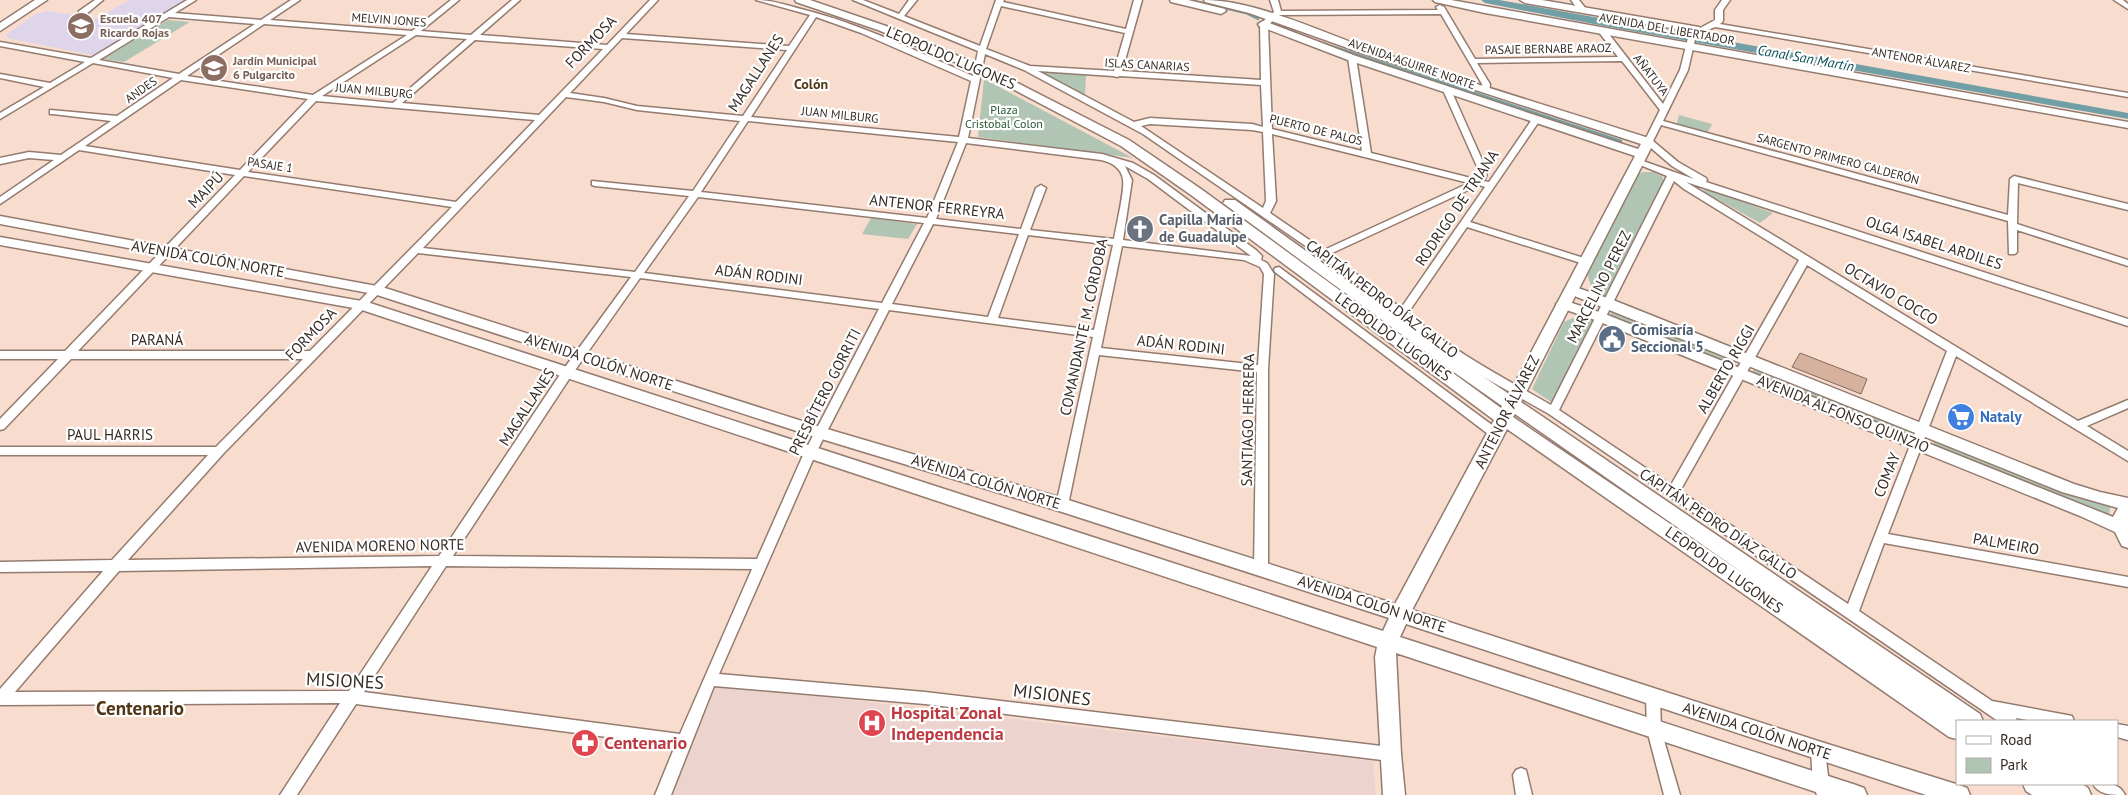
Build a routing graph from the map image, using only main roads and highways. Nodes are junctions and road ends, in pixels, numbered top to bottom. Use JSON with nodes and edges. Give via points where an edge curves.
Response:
{"nodes":[{"id":1,"x":42,"y":0,"type":"edge"},
{"id":2,"x":800,"y":0,"type":"edge"},
{"id":3,"x":824,"y":0,"type":"edge"},
{"id":4,"x":1175,"y":0,"type":"edge"},
{"id":5,"x":1209,"y":0,"type":"edge"},
{"id":6,"x":1272,"y":18,"type":"junction"},
{"id":7,"x":0,"y":28,"type":"edge"},
{"id":8,"x":979,"y":64,"type":"junction"},
{"id":9,"x":1642,"y":153,"type":"junction"},
{"id":10,"x":0,"y":220,"type":"edge"},
{"id":11,"x":0,"y":240,"type":"edge"},
{"id":12,"x":1508,"y":412,"type":"junction"},
{"id":13,"x":1400,"y":614,"type":"junction"},
{"id":14,"x":1389,"y":640,"type":"junction"},
{"id":15,"x":1970,"y":720,"type":"edge"},
{"id":16,"x":1956,"y":729,"type":"edge"},
{"id":17,"x":2035,"y":785,"type":"edge"},
{"id":18,"x":2065,"y":785,"type":"edge"},
{"id":19,"x":1823,"y":790,"type":"edge"},
{"id":20,"x":1394,"y":795,"type":"edge"},
{"id":21,"x":1856,"y":795,"type":"edge"},
{"id":22,"x":1959,"y":795,"type":"edge"},
{"id":23,"x":2050,"y":795,"type":"edge"},
{"id":24,"x":2080,"y":795,"type":"edge"}],
"edges":[{"from":1,"to":7,"type":"main road"},
{"from":2,"to":8,"type":"main road","name":"LEOPOLDO LUGONES"},
{"from":3,"to":8,"type":"main road","name":"LEOPOLDO LUGONES","via":[[895,24]]},
{"from":4,"to":6,"type":"main road","name":"AVENIDA AGUIRRE NORTE"},
{"from":5,"to":6,"type":"main road","name":"AVENIDA AGUIRRE NORTE"},
{"from":6,"to":9,"type":"main road","name":"AVENIDA AGUIRRE NORTE","via":[[1486,90]]},
{"from":6,"to":9,"type":"main road","name":"AVENIDA AGUIRRE NORTE","via":[[1294,38]]},
{"from":8,"to":12,"type":"main road","name":"LEOPOLDO LUGONES","via":[[1125,143],[1294,265]]},
{"from":8,"to":12,"type":"main road","name":"LEOPOLDO LUGONES","via":[[1073,102],[1142,142]]},
{"from":9,"to":12,"type":"main road","name":"ANTENOR ÁLVAREZ"},
{"from":10,"to":13,"type":"main road","name":"AVENIDA COLÓN NORTE","via":[[377,290]]},
{"from":11,"to":14,"type":"main road","name":"AVENIDA COLÓN NORTE","via":[[362,305],[810,454]]},
{"from":12,"to":13,"type":"main road","name":"ANTENOR ÁLVAREZ"},
{"from":12,"to":15,"type":"main road","name":"LEOPOLDO LUGONES"},
{"from":12,"to":16,"type":"main road","name":"LEOPOLDO LUGONES"},
{"from":13,"to":14,"type":"main road","name":"ANTENOR ÁLVAREZ"},
{"from":13,"to":22,"type":"main road","name":"AVENIDA COLÓN NORTE","via":[[1818,752]]},
{"from":14,"to":19,"type":"main road","name":"AVENIDA COLÓN NORTE"},
{"from":14,"to":20,"type":"main road","name":"ANTENOR ÁLVAREZ","via":[[1385,657]]},
{"from":17,"to":23,"type":"main road"},
{"from":18,"to":24,"type":"main road"},
{"from":19,"to":21,"type":"main road","name":"AVENIDA COLÓN NORTE"}]}
